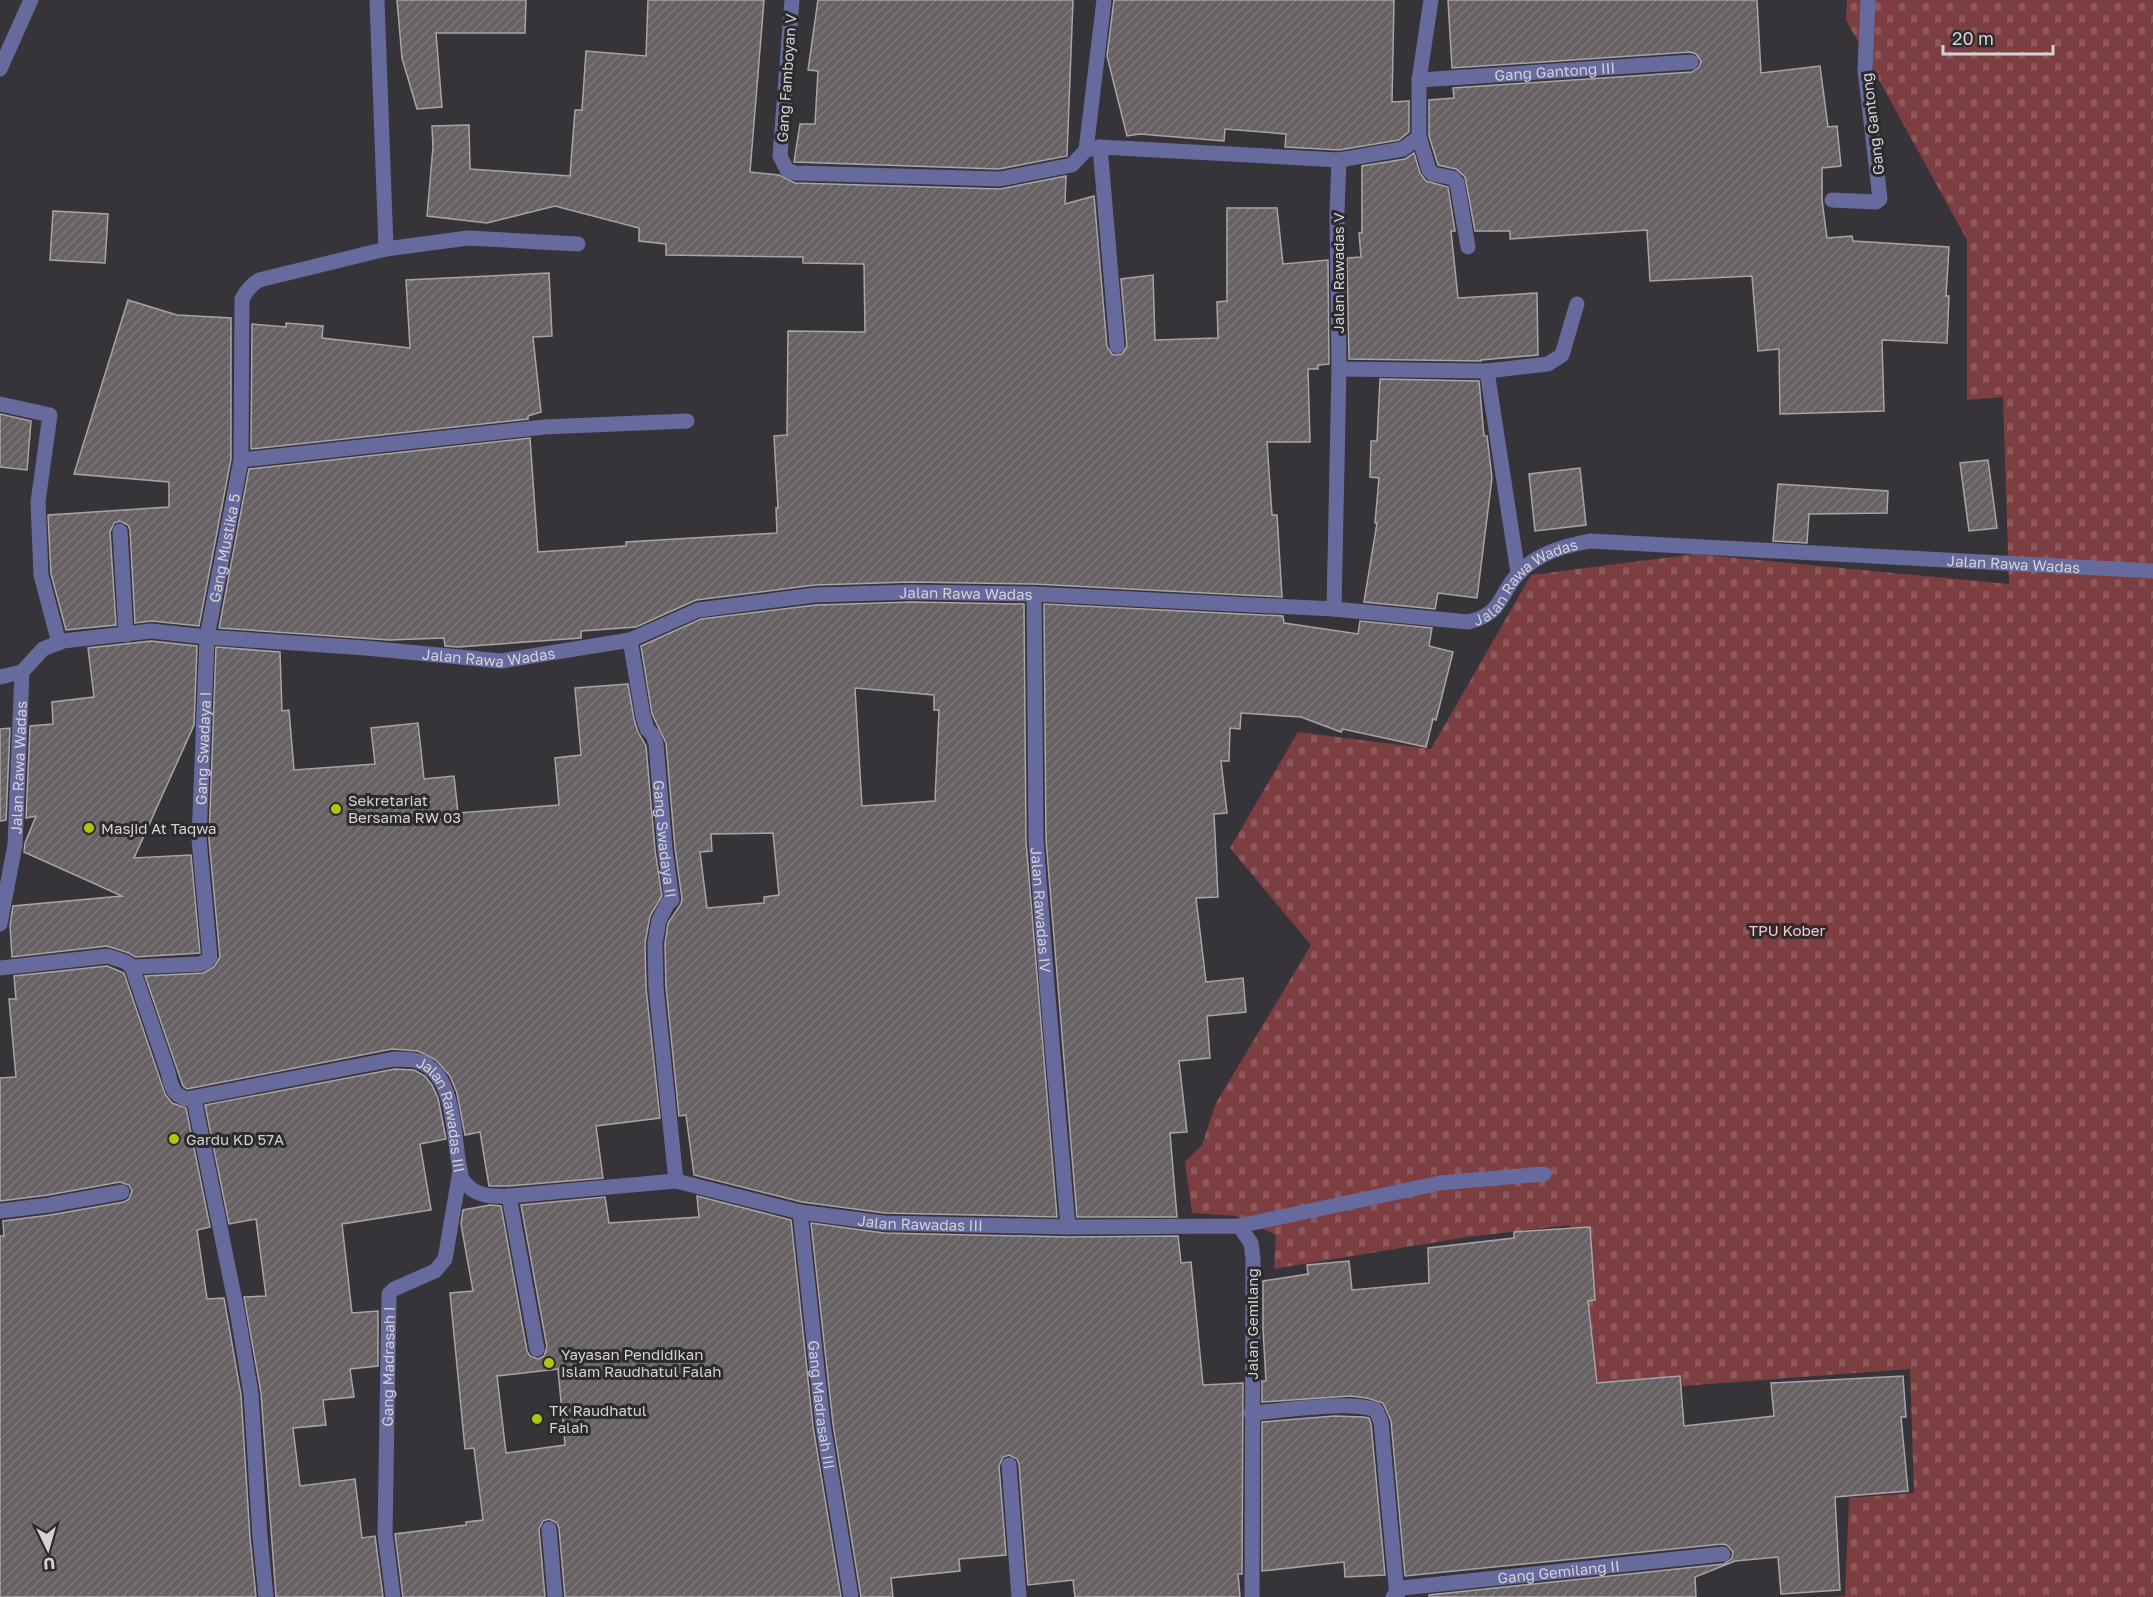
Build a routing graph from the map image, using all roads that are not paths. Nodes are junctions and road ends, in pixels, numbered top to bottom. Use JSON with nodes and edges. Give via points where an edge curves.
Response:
{"nodes":[{"id":1,"x":31,"y":0,"type":"edge"},
{"id":2,"x":377,"y":0,"type":"edge"},
{"id":3,"x":792,"y":0,"type":"edge"},
{"id":4,"x":1104,"y":0,"type":"edge"},
{"id":5,"x":1431,"y":0,"type":"edge"},
{"id":6,"x":1868,"y":0,"type":"edge"},
{"id":7,"x":1691,"y":62,"type":"dead end"},
{"id":8,"x":0,"y":69,"type":"edge"},
{"id":9,"x":1419,"y":80,"type":"junction"},
{"id":10,"x":1419,"y":138,"type":"junction"},
{"id":11,"x":1093,"y":149,"type":"junction"},
{"id":12,"x":1339,"y":160,"type":"junction"},
{"id":13,"x":1832,"y":200,"type":"dead end"},
{"id":14,"x":578,"y":244,"type":"dead end"},
{"id":15,"x":1468,"y":247,"type":"dead end"},
{"id":16,"x":386,"y":249,"type":"junction"},
{"id":17,"x":1577,"y":304,"type":"dead end"},
{"id":18,"x":1116,"y":346,"type":"dead end"},
{"id":19,"x":1339,"y":369,"type":"junction"},
{"id":20,"x":1487,"y":371,"type":"junction"},
{"id":21,"x":0,"y":404,"type":"edge"},
{"id":22,"x":687,"y":421,"type":"dead end"},
{"id":23,"x":241,"y":460,"type":"junction"},
{"id":24,"x":120,"y":531,"type":"dead end"},
{"id":25,"x":2153,"y":571,"type":"edge"},
{"id":26,"x":1518,"y":573,"type":"junction"},
{"id":27,"x":1035,"y":594,"type":"junction"},
{"id":28,"x":1334,"y":609,"type":"junction"},
{"id":29,"x":126,"y":635,"type":"junction"},
{"id":30,"x":207,"y":637,"type":"junction"},
{"id":31,"x":630,"y":640,"type":"junction"},
{"id":32,"x":59,"y":643,"type":"junction"},
{"id":33,"x":22,"y":672,"type":"junction"},
{"id":34,"x":0,"y":677,"type":"edge"},
{"id":35,"x":0,"y":924,"type":"edge"},
{"id":36,"x":132,"y":967,"type":"junction"},
{"id":37,"x":0,"y":968,"type":"edge"},
{"id":38,"x":194,"y":1099,"type":"junction"},
{"id":39,"x":459,"y":1171,"type":"junction"},
{"id":40,"x":1544,"y":1174,"type":"dead end"},
{"id":41,"x":676,"y":1180,"type":"junction"},
{"id":42,"x":122,"y":1192,"type":"dead end"},
{"id":43,"x":509,"y":1196,"type":"junction"},
{"id":44,"x":0,"y":1211,"type":"edge"},
{"id":45,"x":801,"y":1212,"type":"junction"},
{"id":46,"x":1239,"y":1226,"type":"junction"},
{"id":47,"x":1068,"y":1227,"type":"junction"},
{"id":48,"x":537,"y":1349,"type":"dead end"},
{"id":49,"x":1251,"y":1413,"type":"junction"},
{"id":50,"x":1009,"y":1465,"type":"dead end"},
{"id":51,"x":549,"y":1529,"type":"dead end"},
{"id":52,"x":1722,"y":1554,"type":"dead end"},
{"id":53,"x":1395,"y":1596,"type":"edge"},
{"id":54,"x":266,"y":1597,"type":"edge"},
{"id":55,"x":393,"y":1597,"type":"edge"},
{"id":56,"x":555,"y":1597,"type":"edge"},
{"id":57,"x":851,"y":1597,"type":"edge"},
{"id":58,"x":1019,"y":1597,"type":"edge"},
{"id":59,"x":1252,"y":1597,"type":"edge"}],
"edges":[{"from":1,"to":8,"type":"street"},
{"from":2,"to":16,"type":"street"},
{"from":3,"to":11,"type":"street","name":"Gang Famboyan V","via":[[780,156],[788,170],[807,174],[1000,179],[1072,165]]},
{"from":4,"to":11,"type":"street"},
{"from":5,"to":9,"type":"street"},
{"from":6,"to":13,"type":"street","name":"Gang Gantong","via":[[1865,70],[1880,199]]},
{"from":7,"to":9,"type":"street","name":"Gang Gantong III"},
{"from":9,"to":10,"type":"street"},
{"from":10,"to":12,"type":"street","via":[[1402,149]]},
{"from":10,"to":15,"type":"street","via":[[1429,170],[1457,183]]},
{"from":11,"to":12,"type":"street"},
{"from":11,"to":18,"type":"street"},
{"from":12,"to":19,"type":"street","name":"Jalan Rawadas V"},
{"from":14,"to":16,"type":"street","name":"Gang Mustika 5","via":[[468,238]]},
{"from":16,"to":23,"type":"street","name":"Gang Mustika 5","via":[[259,280],[246,291],[242,299]]},
{"from":17,"to":20,"type":"street","via":[[1562,356],[1548,364]]},
{"from":19,"to":20,"type":"street"},
{"from":19,"to":28,"type":"street","name":"Jalan Rawadas V"},
{"from":20,"to":26,"type":"street"},
{"from":21,"to":32,"type":"street","via":[[50,415],[38,502],[41,575]]},
{"from":22,"to":23,"type":"street","via":[[544,428]]},
{"from":23,"to":30,"type":"street","name":"Gang Mustika 5"},
{"from":24,"to":29,"type":"street"},
{"from":25,"to":26,"type":"street","name":"Jalan Rawa Wadas","via":[[1590,541],[1563,546]]},
{"from":26,"to":28,"type":"street","name":"Jalan Rawa Wadas","via":[[1497,606],[1468,622]]},
{"from":27,"to":28,"type":"street","name":"Jalan Rawa Wadas"},
{"from":27,"to":31,"type":"street","name":"Jalan Rawa Wadas","via":[[815,595],[698,610]]},
{"from":27,"to":47,"type":"street","name":"Jalan Rawadas IV","via":[[1036,840]]},
{"from":29,"to":30,"type":"street","name":"Jalan Rawa Wadas","via":[[151,631]]},
{"from":29,"to":32,"type":"street","name":"Jalan Rawa Wadas"},
{"from":30,"to":31,"type":"street","name":"Jalan Rawa Wadas","via":[[501,661]]},
{"from":30,"to":36,"type":"street","name":"Gang Swadaya I","via":[[199,839],[210,957],[200,964]]},
{"from":31,"to":41,"type":"street","name":"Gang Swadaya II","via":[[643,716],[656,744],[672,900],[659,920],[655,943]]},
{"from":32,"to":33,"type":"street","name":"Jalan Rawa Wadas","via":[[43,649]]},
{"from":33,"to":34,"type":"street"},
{"from":33,"to":35,"type":"street","name":"Jalan Rawa Wadas","via":[[15,845]]},
{"from":36,"to":37,"type":"street","via":[[108,956]]},
{"from":36,"to":38,"type":"street","via":[[174,1093]]},
{"from":38,"to":39,"type":"street","name":"Jalan Rawadas III","via":[[394,1059],[418,1061],[436,1073],[447,1091]]},
{"from":38,"to":54,"type":"street","via":[[251,1395]]},
{"from":39,"to":43,"type":"street","name":"Jalan Rawadas III","via":[[466,1186],[482,1196]]},
{"from":39,"to":55,"type":"street","name":"Gang Madrasah I","via":[[445,1259],[435,1271],[389,1294],[384,1534]]},
{"from":40,"to":46,"type":"street","via":[[1440,1183]]},
{"from":41,"to":43,"type":"street","name":"Jalan Rawadas III"},
{"from":41,"to":45,"type":"street","name":"Jalan Rawadas III"},
{"from":42,"to":44,"type":"street"},
{"from":43,"to":48,"type":"street"},
{"from":45,"to":47,"type":"street","name":"Jalan Rawadas III","via":[[885,1223]]},
{"from":45,"to":57,"type":"street","name":"Gang Madrasah III","via":[[823,1425]]},
{"from":46,"to":47,"type":"street"},
{"from":46,"to":49,"type":"street","name":"Jalan Gemilang","via":[[1251,1243]]},
{"from":49,"to":53,"type":"street","name":"Gang Gemilang II","via":[[1348,1406],[1376,1410],[1382,1422]]},
{"from":49,"to":59,"type":"street","name":"Jalan Gemilang"},
{"from":50,"to":58,"type":"street"},
{"from":51,"to":56,"type":"street"},
{"from":52,"to":53,"type":"street","name":"Gang Gemilang II","via":[[1402,1588]]}]}
